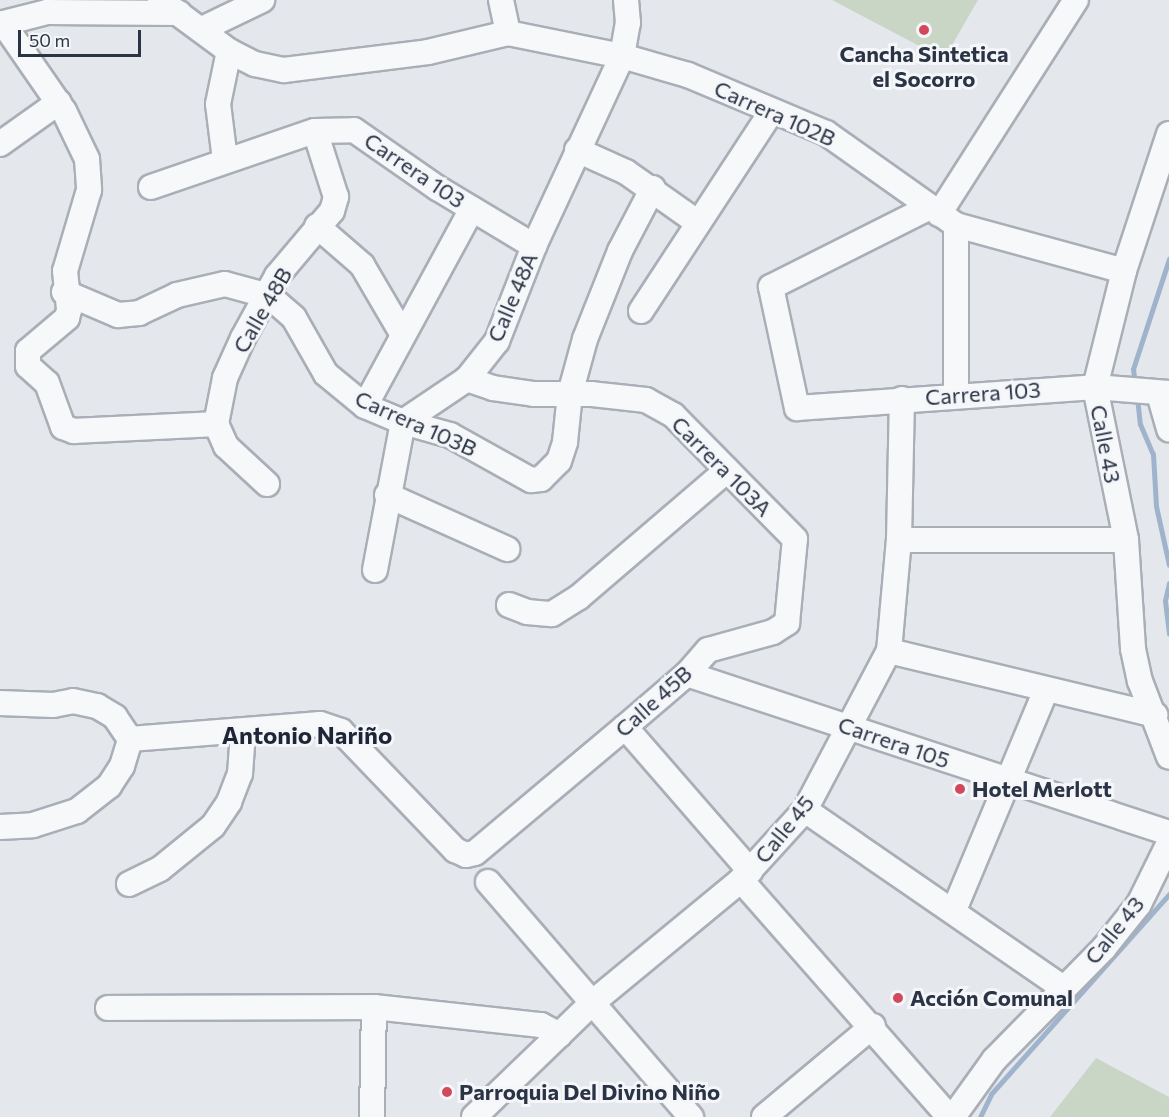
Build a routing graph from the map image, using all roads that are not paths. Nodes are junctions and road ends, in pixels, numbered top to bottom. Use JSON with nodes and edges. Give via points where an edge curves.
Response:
{"nodes":[{"id":1,"x":262,"y":0,"type":"edge"},
{"id":2,"x":501,"y":0,"type":"edge"},
{"id":3,"x":626,"y":0,"type":"edge"},
{"id":4,"x":1076,"y":0,"type":"edge"},
{"id":5,"x":169,"y":6,"type":"edge"},
{"id":6,"x":1,"y":24,"type":"edge"},
{"id":7,"x":202,"y":29,"type":"junction"},
{"id":8,"x":508,"y":33,"type":"junction"},
{"id":9,"x":229,"y":51,"type":"junction"},
{"id":10,"x":622,"y":56,"type":"junction"},
{"id":11,"x":59,"y":102,"type":"junction"},
{"id":12,"x":772,"y":111,"type":"junction"},
{"id":13,"x":315,"y":131,"type":"junction"},
{"id":14,"x":1169,"y":134,"type":"edge"},
{"id":15,"x":0,"y":144,"type":"edge"},
{"id":16,"x":577,"y":150,"type":"junction"},
{"id":17,"x":225,"y":160,"type":"junction"},
{"id":18,"x":151,"y":187,"type":"dead end"},
{"id":19,"x":653,"y":188,"type":"junction"},
{"id":20,"x":472,"y":208,"type":"junction"},
{"id":21,"x":942,"y":215,"type":"junction"},
{"id":22,"x":697,"y":222,"type":"junction"},
{"id":23,"x":317,"y":226,"type":"junction"},
{"id":24,"x":534,"y":246,"type":"junction"},
{"id":25,"x":1124,"y":271,"type":"junction"},
{"id":26,"x":64,"y":292,"type":"junction"},
{"id":27,"x":269,"y":296,"type":"junction"},
{"id":28,"x":641,"y":311,"type":"dead end"},
{"id":29,"x":403,"y":335,"type":"junction"},
{"id":30,"x":467,"y":379,"type":"junction"},
{"id":31,"x":1095,"y":387,"type":"junction"},
{"id":32,"x":1152,"y":392,"type":"edge"},
{"id":33,"x":570,"y":394,"type":"junction"},
{"id":34,"x":956,"y":394,"type":"junction"},
{"id":35,"x":902,"y":399,"type":"junction"},
{"id":36,"x":365,"y":405,"type":"junction"},
{"id":37,"x":403,"y":422,"type":"junction"},
{"id":38,"x":216,"y":424,"type":"junction"},
{"id":39,"x":1169,"y":430,"type":"edge"},
{"id":40,"x":727,"y":470,"type":"junction"},
{"id":41,"x":267,"y":484,"type":"dead end"},
{"id":42,"x":387,"y":495,"type":"junction"},
{"id":43,"x":795,"y":539,"type":"joint"},
{"id":44,"x":899,"y":540,"type":"junction"},
{"id":45,"x":1126,"y":540,"type":"junction"},
{"id":46,"x":507,"y":549,"type":"dead end"},
{"id":47,"x":375,"y":570,"type":"dead end"},
{"id":48,"x":509,"y":604,"type":"dead end"},
{"id":49,"x":889,"y":651,"type":"junction"},
{"id":50,"x":687,"y":674,"type":"junction"},
{"id":51,"x":1046,"y":690,"type":"junction"},
{"id":52,"x":0,"y":703,"type":"edge"},
{"id":53,"x":1155,"y":715,"type":"junction"},
{"id":54,"x":849,"y":726,"type":"junction"},
{"id":55,"x":625,"y":728,"type":"junction"},
{"id":56,"x":243,"y":732,"type":"junction"},
{"id":57,"x":130,"y":739,"type":"junction"},
{"id":58,"x":1169,"y":757,"type":"edge"},
{"id":59,"x":1007,"y":782,"type":"junction"},
{"id":60,"x":805,"y":810,"type":"junction"},
{"id":61,"x":0,"y":827,"type":"edge"},
{"id":62,"x":1169,"y":833,"type":"edge"},
{"id":63,"x":1169,"y":843,"type":"edge"},
{"id":64,"x":746,"y":876,"type":"junction"},
{"id":65,"x":488,"y":882,"type":"dead end"},
{"id":66,"x":129,"y":884,"type":"dead end"},
{"id":67,"x":954,"y":910,"type":"junction"},
{"id":68,"x":1063,"y":988,"type":"junction"},
{"id":69,"x":592,"y":1003,"type":"junction"},
{"id":70,"x":374,"y":1007,"type":"junction"},
{"id":71,"x":108,"y":1008,"type":"dead end"},
{"id":72,"x":873,"y":1026,"type":"junction"},
{"id":73,"x":560,"y":1035,"type":"junction"},
{"id":74,"x":372,"y":1117,"type":"edge"},
{"id":75,"x":474,"y":1117,"type":"edge"},
{"id":76,"x":691,"y":1117,"type":"edge"},
{"id":77,"x":764,"y":1117,"type":"edge"},
{"id":78,"x":951,"y":1117,"type":"edge"}],
"edges":[{"from":1,"to":7,"type":"street"},
{"from":2,"to":8,"type":"street"},
{"from":3,"to":10,"type":"street","name":"Calle 48A","via":[[628,23]]},
{"from":4,"to":21,"type":"street"},
{"from":5,"to":6,"type":"street","via":[[47,12]]},
{"from":5,"to":7,"type":"street","name":"Carrera 102B"},
{"from":6,"to":11,"type":"street"},
{"from":7,"to":9,"type":"street","name":"Carrera 102B"},
{"from":8,"to":9,"type":"street","name":"Carrera 102B","via":[[428,52],[284,70],[255,64]]},
{"from":8,"to":10,"type":"street","name":"Carrera 102B"},
{"from":9,"to":17,"type":"street","via":[[218,104]]},
{"from":10,"to":12,"type":"street","name":"Carrera 102B","via":[[688,75]]},
{"from":10,"to":16,"type":"street","name":"Calle 48A"},
{"from":11,"to":15,"type":"street"},
{"from":11,"to":26,"type":"street","via":[[87,159],[88,190],[65,271]]},
{"from":12,"to":21,"type":"street","name":"Carrera 102B","via":[[832,136]]},
{"from":12,"to":22,"type":"street"},
{"from":13,"to":17,"type":"street","name":"Carrera 103"},
{"from":13,"to":20,"type":"street","name":"Carrera 103","via":[[354,130]]},
{"from":13,"to":23,"type":"street","name":"Calle 48B","via":[[336,197],[332,211]]},
{"from":14,"to":25,"type":"street","name":"Calle 43"},
{"from":16,"to":19,"type":"street"},
{"from":16,"to":24,"type":"street","name":"Calle 48A"},
{"from":17,"to":18,"type":"street","name":"Carrera 103"},
{"from":19,"to":22,"type":"street"},
{"from":19,"to":33,"type":"street","via":[[601,296]]},
{"from":20,"to":24,"type":"street","name":"Carrera 103"},
{"from":20,"to":29,"type":"street"},
{"from":21,"to":25,"type":"street","name":"Carrera 102B"},
{"from":21,"to":34,"type":"street"},
{"from":21,"to":35,"type":"street","name":"Carrera 103","via":[[771,287],[797,408]]},
{"from":22,"to":28,"type":"street"},
{"from":23,"to":27,"type":"street","name":"Calle 48B","via":[[278,276]]},
{"from":23,"to":29,"type":"street","via":[[362,265]]},
{"from":24,"to":30,"type":"street","name":"Calle 48A","via":[[497,341]]},
{"from":25,"to":31,"type":"street","name":"Calle 43"},
{"from":26,"to":27,"type":"street","via":[[118,315],[139,313],[177,295],[225,284]]},
{"from":26,"to":38,"type":"street","via":[[67,318],[25,358],[28,366],[47,383],[63,426],[74,431]]},
{"from":27,"to":36,"type":"street","name":"Carrera 103B","via":[[294,318],[326,374]]},
{"from":27,"to":38,"type":"street","name":"Calle 48B","via":[[243,338],[225,378]]},
{"from":29,"to":36,"type":"street"},
{"from":30,"to":33,"type":"street","name":"Carrera 103A","via":[[514,391]]},
{"from":30,"to":37,"type":"street","name":"Calle 48A"},
{"from":31,"to":32,"type":"street","name":"Carrera 103"},
{"from":31,"to":34,"type":"street","name":"Carrera 103"},
{"from":31,"to":45,"type":"street","name":"Calle 43"},
{"from":32,"to":39,"type":"street"},
{"from":33,"to":37,"type":"street","name":"Carrera 103B","via":[[559,461],[549,473],[531,480],[450,435]]},
{"from":33,"to":40,"type":"street","name":"Carrera 103A","via":[[646,400],[674,415]]},
{"from":34,"to":35,"type":"street","name":"Carrera 103"},
{"from":35,"to":44,"type":"street","name":"Calle 45"},
{"from":36,"to":37,"type":"street","name":"Carrera 103B"},
{"from":37,"to":42,"type":"street"},
{"from":38,"to":41,"type":"street","via":[[226,446]]},
{"from":40,"to":43,"type":"street","name":"Carrera 103A"},
{"from":40,"to":48,"type":"street","via":[[579,597],[552,614],[526,612]]},
{"from":42,"to":46,"type":"street"},
{"from":42,"to":47,"type":"street"},
{"from":43,"to":50,"type":"street","name":"Calle 45B","via":[[787,622],[773,632],[708,650]]},
{"from":44,"to":45,"type":"street"},
{"from":44,"to":49,"type":"street","name":"Calle 45"},
{"from":45,"to":53,"type":"street","name":"Calle 43","via":[[1133,649],[1140,681]]},
{"from":49,"to":51,"type":"street"},
{"from":49,"to":54,"type":"street","name":"Calle 45"},
{"from":50,"to":54,"type":"street","name":"Carrera 105"},
{"from":50,"to":55,"type":"street","name":"Calle 45B"},
{"from":51,"to":53,"type":"street"},
{"from":51,"to":59,"type":"street"},
{"from":52,"to":57,"type":"street","via":[[53,705],[73,701],[97,706],[115,717]]},
{"from":53,"to":58,"type":"street","name":"Calle 43"},
{"from":54,"to":59,"type":"street","name":"Carrera 105"},
{"from":54,"to":60,"type":"street","name":"Calle 45"},
{"from":55,"to":56,"type":"street","name":"Calle 45B","via":[[475,853],[466,855],[455,850],[341,731],[320,724]]},
{"from":55,"to":64,"type":"street"},
{"from":56,"to":57,"type":"street"},
{"from":56,"to":66,"type":"street","via":[[240,774],[229,802],[213,826],[160,869]]},
{"from":57,"to":61,"type":"street","via":[[122,766],[109,786],[77,811],[33,825]]},
{"from":59,"to":62,"type":"street","name":"Carrera 105"},
{"from":59,"to":67,"type":"street"},
{"from":60,"to":64,"type":"street","name":"Calle 45"},
{"from":60,"to":67,"type":"street"},
{"from":63,"to":68,"type":"street","name":"Calle 43","via":[[1139,904],[1104,948]]},
{"from":64,"to":69,"type":"street","name":"Calle 45"},
{"from":64,"to":72,"type":"street"},
{"from":65,"to":69,"type":"street"},
{"from":67,"to":68,"type":"street"},
{"from":68,"to":78,"type":"street","name":"Calle 43","via":[[994,1060]]},
{"from":69,"to":73,"type":"street","name":"Calle 45"},
{"from":69,"to":76,"type":"street"},
{"from":70,"to":71,"type":"street"},
{"from":70,"to":73,"type":"street","via":[[504,1019],[541,1025]]},
{"from":70,"to":74,"type":"street"},
{"from":72,"to":77,"type":"street"},
{"from":72,"to":78,"type":"street"},
{"from":73,"to":75,"type":"street","name":"Calle 45"}]}
